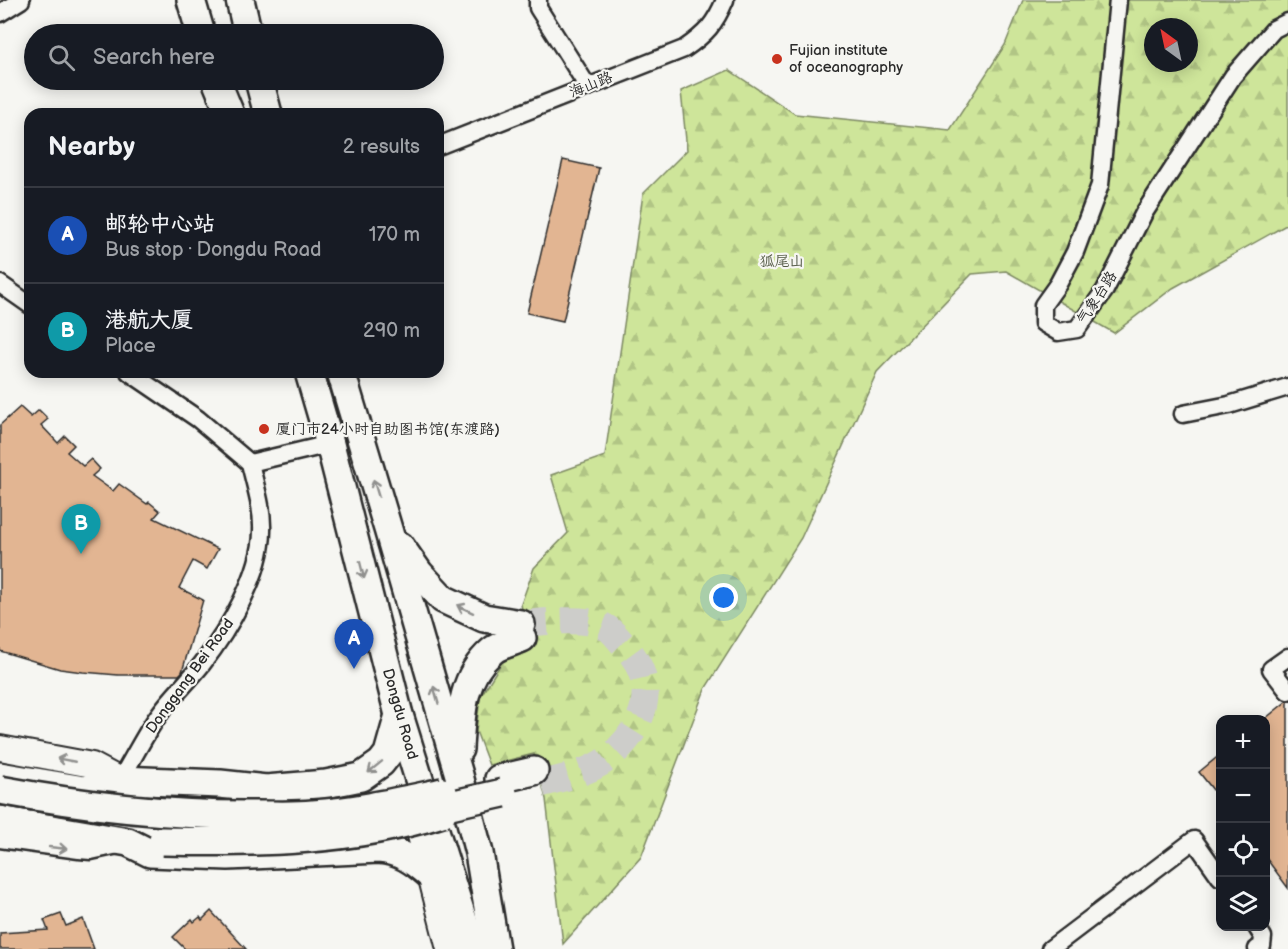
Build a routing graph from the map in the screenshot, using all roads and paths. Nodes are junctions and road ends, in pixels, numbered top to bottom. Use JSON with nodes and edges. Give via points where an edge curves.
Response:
{"nodes":[{"id":1,"x":21,"y":0,"type":"edge"},
{"id":2,"x":191,"y":0,"type":"edge"},
{"id":3,"x":211,"y":0,"type":"edge"},
{"id":4,"x":240,"y":0,"type":"edge"},
{"id":5,"x":725,"y":0,"type":"edge"},
{"id":6,"x":1118,"y":0,"type":"edge"},
{"id":7,"x":535,"y":3,"type":"edge"},
{"id":8,"x":0,"y":13,"type":"edge"},
{"id":9,"x":1288,"y":22,"type":"edge"},
{"id":10,"x":198,"y":24,"type":"edge"},
{"id":11,"x":216,"y":24,"type":"edge"},
{"id":12,"x":246,"y":24,"type":"edge"},
{"id":13,"x":588,"y":87,"type":"junction"},
{"id":14,"x":220,"y":90,"type":"edge"},
{"id":15,"x":230,"y":90,"type":"edge"},
{"id":16,"x":262,"y":90,"type":"edge"},
{"id":17,"x":228,"y":108,"type":"edge"},
{"id":18,"x":235,"y":108,"type":"edge"},
{"id":19,"x":266,"y":108,"type":"edge"},
{"id":20,"x":444,"y":144,"type":"edge"},
{"id":21,"x":0,"y":284,"type":"edge"},
{"id":22,"x":24,"y":301,"type":"edge"},
{"id":23,"x":138,"y":378,"type":"edge"},
{"id":24,"x":311,"y":378,"type":"edge"},
{"id":25,"x":343,"y":378,"type":"edge"},
{"id":26,"x":1288,"y":387,"type":"edge"},
{"id":27,"x":1183,"y":414,"type":"dead end"},
{"id":28,"x":330,"y":444,"type":"junction"},
{"id":29,"x":250,"y":463,"type":"junction"},
{"id":30,"x":388,"y":529,"type":"junction"},
{"id":31,"x":1288,"y":657,"type":"edge"},
{"id":32,"x":1288,"y":691,"type":"edge"},
{"id":33,"x":399,"y":715,"type":"junction"},
{"id":34,"x":0,"y":748,"type":"edge"},
{"id":35,"x":0,"y":776,"type":"edge"},
{"id":36,"x":535,"y":778,"type":"tunnel mouth"},
{"id":37,"x":120,"y":780,"type":"junction"},
{"id":38,"x":451,"y":783,"type":"junction"},
{"id":39,"x":326,"y":784,"type":"junction"},
{"id":40,"x":407,"y":785,"type":"junction"},
{"id":41,"x":501,"y":786,"type":"junction"},
{"id":42,"x":0,"y":790,"type":"edge"},
{"id":43,"x":0,"y":800,"type":"edge"},
{"id":44,"x":0,"y":820,"type":"edge"},
{"id":45,"x":342,"y":827,"type":"junction"},
{"id":46,"x":0,"y":839,"type":"edge"},
{"id":47,"x":128,"y":842,"type":"junction"},
{"id":48,"x":392,"y":851,"type":"junction"},
{"id":49,"x":479,"y":853,"type":"junction"},
{"id":50,"x":429,"y":874,"type":"junction"},
{"id":51,"x":1220,"y":877,"type":"edge"},
{"id":52,"x":1259,"y":931,"type":"edge"},
{"id":53,"x":449,"y":949,"type":"edge"},
{"id":54,"x":470,"y":949,"type":"edge"},
{"id":55,"x":495,"y":949,"type":"edge"},
{"id":56,"x":511,"y":949,"type":"edge"},
{"id":57,"x":1050,"y":949,"type":"edge"},
{"id":58,"x":1257,"y":949,"type":"edge"}],
"edges":[{"from":1,"to":8,"type":"street"},
{"from":2,"to":10,"type":"main road"},
{"from":3,"to":11,"type":"main road"},
{"from":4,"to":12,"type":"main road"},
{"from":5,"to":13,"type":"street","name":"海山路","via":[[717,19],[703,36],[684,49]]},
{"from":6,"to":9,"type":"street","name":"气象台路","via":[[1100,185],[1076,252],[1043,305],[1043,322],[1058,332],[1077,329],[1105,290],[1144,213],[1233,76],[1274,29]]},
{"from":7,"to":13,"type":"street"},
{"from":13,"to":20,"type":"street","name":"海山路"},
{"from":14,"to":17,"type":"main road"},
{"from":15,"to":18,"type":"main road"},
{"from":16,"to":19,"type":"main road"},
{"from":21,"to":22,"type":"street"},
{"from":23,"to":29,"type":"street","via":[[198,419]]},
{"from":24,"to":28,"type":"main road","name":"Dongdu Road"},
{"from":30,"to":25,"type":"main road","one_way":true},
{"from":26,"to":27,"type":"street"},
{"from":28,"to":29,"type":"street"},
{"from":28,"to":33,"type":"main road","name":"Dongdu Road","one_way":true},
{"from":29,"to":37,"type":"street","name":"Donggang Bei Road","via":[[262,532],[247,588],[231,622],[157,717]]},
{"from":38,"to":30,"type":"main road","one_way":true},
{"from":38,"to":30,"type":"main road","one_way":true,"via":[[470,677],[493,650],[522,631],[442,599]]},
{"from":31,"to":32,"type":"street","via":[[1272,669]]},
{"from":33,"to":39,"type":"main road","one_way":true,"via":[[392,744],[381,763],[361,777]]},
{"from":33,"to":40,"type":"main road"},
{"from":33,"to":54,"type":"main road","name":"Dongdu Road"},
{"from":37,"to":34,"type":"main road","one_way":true,"via":[[92,765]]},
{"from":35,"to":37,"type":"main road","via":[[84,790]]},
{"from":36,"to":41,"type":"main road"},
{"from":37,"to":38,"type":"main road","bridge":true,"via":[[163,800],[223,804],[282,804]]},
{"from":37,"to":39,"type":"main road","via":[[266,789]]},
{"from":38,"to":41,"type":"main road"},
{"from":38,"to":42,"type":"main road","bridge":true,"via":[[357,809],[311,815],[247,816],[150,813]]},
{"from":38,"to":49,"type":"main road"},
{"from":39,"to":45,"type":"main road","via":[[345,791],[350,800],[354,818],[350,825]]},
{"from":40,"to":50,"type":"main road"},
{"from":40,"to":54,"type":"main road"},
{"from":41,"to":43,"type":"main road","bridge":true,"via":[[407,815],[279,825],[114,819]]},
{"from":41,"to":47,"type":"main road","bridge":true,"via":[[428,818],[353,833],[224,843]]},
{"from":44,"to":47,"type":"main road"},
{"from":45,"to":47,"type":"main road","via":[[160,833]]},
{"from":45,"to":48,"type":"main road","via":[[369,834]]},
{"from":46,"to":47,"type":"street","one_way":true,"via":[[91,851]]},
{"from":47,"to":48,"type":"main road","via":[[150,853],[177,855]]},
{"from":48,"to":50,"type":"main road","via":[[406,856]]},
{"from":49,"to":55,"type":"main road"},
{"from":49,"to":56,"type":"main road"},
{"from":50,"to":53,"type":"main road"},
{"from":51,"to":57,"type":"street","via":[[1194,840]]},
{"from":52,"to":58,"type":"street","via":[[1263,937],[1262,946]]}]}
